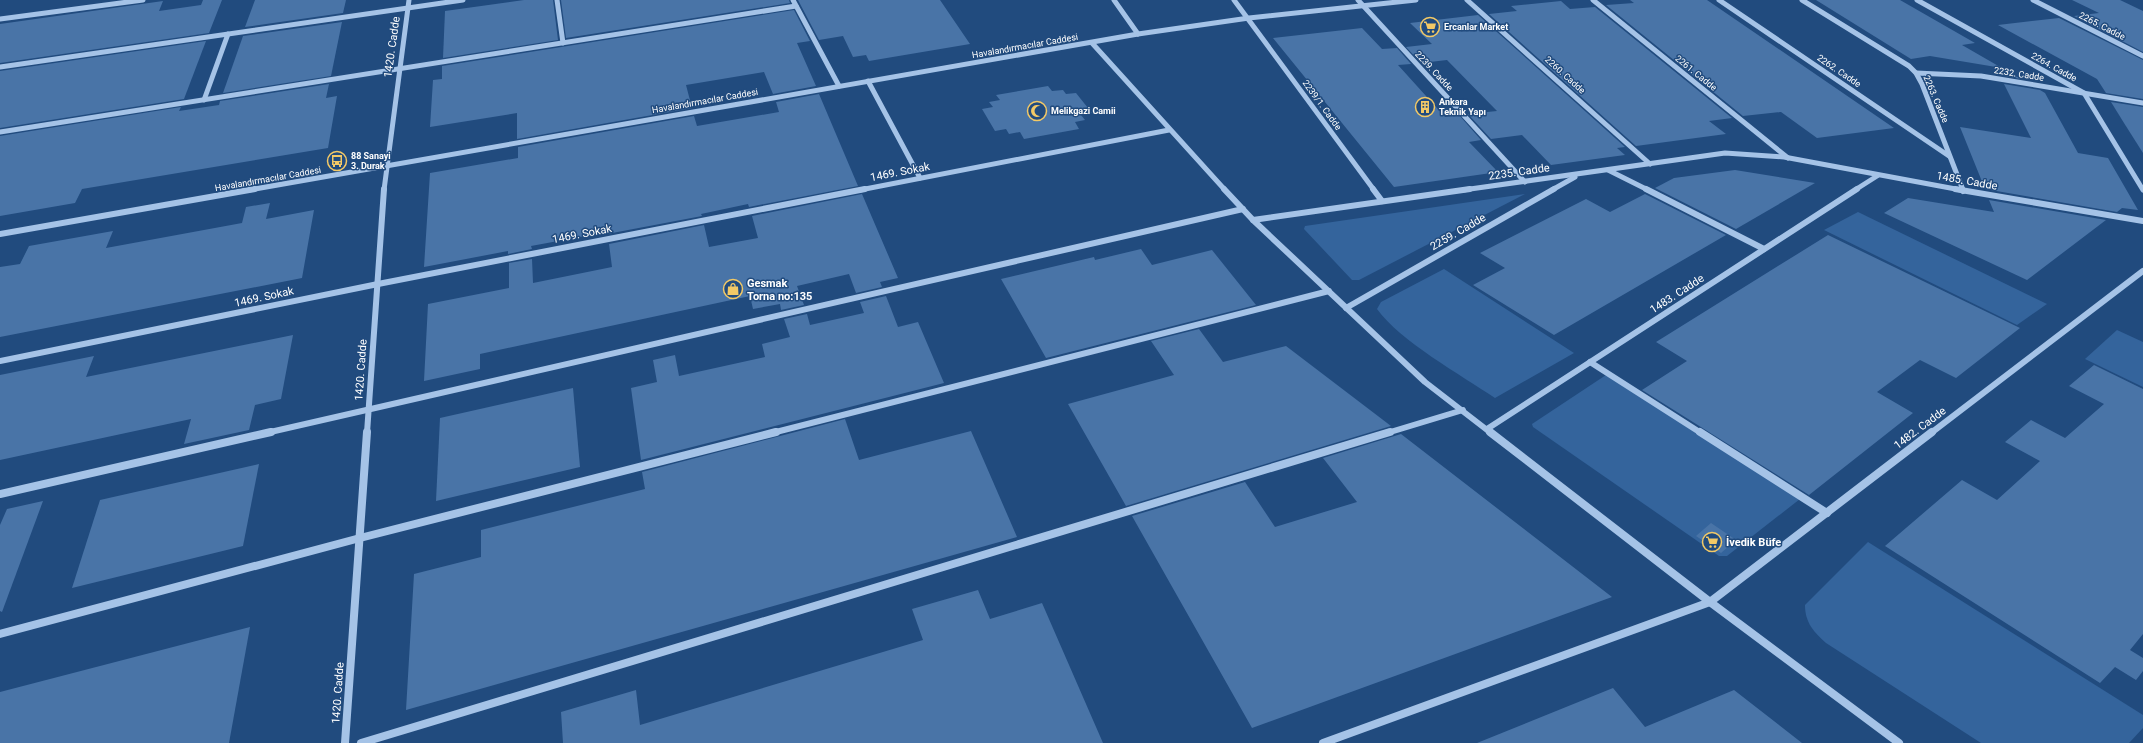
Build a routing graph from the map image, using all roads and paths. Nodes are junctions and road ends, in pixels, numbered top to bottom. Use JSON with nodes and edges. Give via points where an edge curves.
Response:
{"nodes":[{"id":1,"x":143,"y":0,"type":"edge"},
{"id":2,"x":409,"y":0,"type":"edge"},
{"id":3,"x":463,"y":0,"type":"edge"},
{"id":4,"x":557,"y":0,"type":"edge"},
{"id":5,"x":793,"y":0,"type":"edge"},
{"id":6,"x":1114,"y":0,"type":"edge"},
{"id":7,"x":1234,"y":0,"type":"edge"},
{"id":8,"x":1358,"y":0,"type":"edge"},
{"id":9,"x":1416,"y":0,"type":"edge"},
{"id":10,"x":1467,"y":0,"type":"edge"},
{"id":11,"x":1593,"y":0,"type":"edge"},
{"id":12,"x":1719,"y":0,"type":"edge"},
{"id":13,"x":1802,"y":0,"type":"edge"},
{"id":14,"x":1917,"y":0,"type":"edge"},
{"id":15,"x":2033,"y":0,"type":"edge"},
{"id":16,"x":796,"y":6,"type":"junction"},
{"id":17,"x":1364,"y":6,"type":"junction"},
{"id":18,"x":408,"y":8,"type":"junction"},
{"id":19,"x":1249,"y":18,"type":"junction"},
{"id":20,"x":0,"y":19,"type":"edge"},
{"id":21,"x":228,"y":34,"type":"junction"},
{"id":22,"x":1138,"y":34,"type":"junction"},
{"id":23,"x":1092,"y":42,"type":"junction"},
{"id":24,"x":563,"y":43,"type":"junction"},
{"id":25,"x":2143,"y":56,"type":"edge"},
{"id":26,"x":0,"y":67,"type":"edge"},
{"id":27,"x":400,"y":69,"type":"junction"},
{"id":28,"x":1916,"y":73,"type":"junction"},
{"id":29,"x":868,"y":81,"type":"junction"},
{"id":30,"x":839,"y":86,"type":"junction"},
{"id":31,"x":2084,"y":93,"type":"junction"},
{"id":32,"x":204,"y":100,"type":"junction"},
{"id":33,"x":2143,"y":103,"type":"edge"},
{"id":34,"x":1169,"y":130,"type":"junction"},
{"id":35,"x":0,"y":132,"type":"edge"},
{"id":36,"x":1950,"y":156,"type":"junction"},
{"id":37,"x":1788,"y":158,"type":"junction"},
{"id":38,"x":1650,"y":164,"type":"junction"},
{"id":39,"x":386,"y":166,"type":"junction"},
{"id":40,"x":1608,"y":170,"type":"junction"},
{"id":41,"x":1580,"y":174,"type":"junction"},
{"id":42,"x":1877,"y":176,"type":"junction"},
{"id":43,"x":920,"y":178,"type":"junction"},
{"id":44,"x":1525,"y":182,"type":"junction"},
{"id":45,"x":2143,"y":190,"type":"edge"},
{"id":46,"x":1963,"y":191,"type":"junction"},
{"id":47,"x":1382,"y":202,"type":"junction"},
{"id":48,"x":1243,"y":209,"type":"junction"},
{"id":49,"x":1253,"y":220,"type":"junction"},
{"id":50,"x":2143,"y":221,"type":"edge"},
{"id":51,"x":0,"y":234,"type":"edge"},
{"id":52,"x":1764,"y":249,"type":"junction"},
{"id":53,"x":2143,"y":271,"type":"edge"},
{"id":54,"x":378,"y":284,"type":"junction"},
{"id":55,"x":1329,"y":291,"type":"junction"},
{"id":56,"x":1346,"y":308,"type":"junction"},
{"id":57,"x":0,"y":361,"type":"edge"},
{"id":58,"x":1590,"y":362,"type":"junction"},
{"id":59,"x":369,"y":410,"type":"junction"},
{"id":60,"x":1463,"y":410,"type":"junction"},
{"id":61,"x":1487,"y":429,"type":"junction"},
{"id":62,"x":0,"y":494,"type":"edge"},
{"id":63,"x":1827,"y":513,"type":"junction"},
{"id":64,"x":360,"y":538,"type":"junction"},
{"id":65,"x":1710,"y":602,"type":"junction"},
{"id":66,"x":0,"y":634,"type":"edge"},
{"id":67,"x":345,"y":743,"type":"edge"},
{"id":68,"x":361,"y":743,"type":"edge"},
{"id":69,"x":1322,"y":743,"type":"edge"},
{"id":70,"x":1899,"y":743,"type":"edge"}],
"edges":[{"from":1,"to":20,"type":"street"},
{"from":2,"to":18,"type":"street","name":"1420. Cadde"},
{"from":3,"to":18,"type":"street"},
{"from":4,"to":24,"type":"street"},
{"from":5,"to":16,"type":"street"},
{"from":6,"to":22,"type":"street"},
{"from":7,"to":19,"type":"street","name":"2239/1. Cadde"},
{"from":8,"to":17,"type":"street","name":"2239. Cadde"},
{"from":9,"to":17,"type":"street","name":"Havalandırmacılar Caddesi"},
{"from":10,"to":38,"type":"street","name":"2260. Cadde"},
{"from":11,"to":37,"type":"street","name":"2261. Cadde"},
{"from":12,"to":36,"type":"street","name":"2262. Cadde"},
{"from":13,"to":28,"type":"street","name":"2263. Cadde","via":[[1896,57]]},
{"from":14,"to":31,"type":"street","name":"2264. Cadde"},
{"from":15,"to":25,"type":"street","name":"2265. Cadde"},
{"from":16,"to":24,"type":"street"},
{"from":16,"to":30,"type":"street"},
{"from":17,"to":19,"type":"street","name":"Havalandırmacılar Caddesi"},
{"from":17,"to":44,"type":"street","name":"2239. Cadde"},
{"from":18,"to":21,"type":"street"},
{"from":18,"to":27,"type":"street","name":"1420. Cadde"},
{"from":19,"to":22,"type":"street","name":"Havalandırmacılar Caddesi"},
{"from":19,"to":47,"type":"street","name":"2239/1. Cadde"},
{"from":21,"to":26,"type":"street"},
{"from":21,"to":32,"type":"street"},
{"from":22,"to":23,"type":"street","name":"Havalandırmacılar Caddesi"},
{"from":23,"to":29,"type":"street","name":"Havalandırmacılar Caddesi"},
{"from":23,"to":34,"type":"street"},
{"from":24,"to":27,"type":"street"},
{"from":27,"to":32,"type":"street"},
{"from":27,"to":39,"type":"street","name":"1420. Cadde"},
{"from":28,"to":31,"type":"street","name":"2232. Cadde","via":[[1982,76]]},
{"from":28,"to":36,"type":"street","name":"2263. Cadde"},
{"from":29,"to":30,"type":"street","name":"Havalandırmacılar Caddesi"},
{"from":29,"to":43,"type":"street"},
{"from":30,"to":39,"type":"street","name":"Havalandırmacılar Caddesi"},
{"from":31,"to":33,"type":"street","name":"2232. Cadde"},
{"from":31,"to":45,"type":"street","name":"2264. Cadde"},
{"from":32,"to":35,"type":"street"},
{"from":34,"to":43,"type":"street","name":"1469. Sokak"},
{"from":34,"to":48,"type":"street"},
{"from":36,"to":46,"type":"street","name":"2263. Cadde"},
{"from":37,"to":38,"type":"street","name":"2235. Cadde","via":[[1757,153],[1725,153]]},
{"from":37,"to":42,"type":"street","name":"1485. Cadde"},
{"from":38,"to":40,"type":"street","name":"2235. Cadde"},
{"from":39,"to":51,"type":"street","name":"Havalandırmacılar Caddesi"},
{"from":39,"to":54,"type":"street","name":"1420. Cadde"},
{"from":40,"to":41,"type":"street","name":"2235. Cadde"},
{"from":40,"to":52,"type":"street"},
{"from":41,"to":44,"type":"street","name":"2235. Cadde"},
{"from":41,"to":56,"type":"street","name":"2259. Cadde"},
{"from":42,"to":46,"type":"street","name":"1485. Cadde"},
{"from":42,"to":52,"type":"street","name":"1483. Cadde"},
{"from":43,"to":54,"type":"street","name":"1469. Sokak"},
{"from":44,"to":47,"type":"street","name":"2235. Cadde"},
{"from":46,"to":50,"type":"street","name":"1485. Cadde"},
{"from":47,"to":49,"type":"street","name":"2235. Cadde"},
{"from":48,"to":49,"type":"street"},
{"from":48,"to":59,"type":"street"},
{"from":49,"to":55,"type":"street"},
{"from":52,"to":58,"type":"street","name":"1483. Cadde"},
{"from":53,"to":63,"type":"street","name":"1482. Cadde"},
{"from":54,"to":57,"type":"street","name":"1469. Sokak"},
{"from":54,"to":59,"type":"street","name":"1420. Cadde"},
{"from":55,"to":56,"type":"street"},
{"from":55,"to":64,"type":"street"},
{"from":56,"to":60,"type":"street","via":[[1425,382]]},
{"from":58,"to":61,"type":"street","name":"1483. Cadde"},
{"from":58,"to":63,"type":"street"},
{"from":59,"to":62,"type":"street"},
{"from":59,"to":64,"type":"street","name":"1420. Cadde"},
{"from":60,"to":61,"type":"street"},
{"from":60,"to":68,"type":"street"},
{"from":61,"to":65,"type":"street"},
{"from":63,"to":65,"type":"street","name":"1482. Cadde"},
{"from":64,"to":66,"type":"street"},
{"from":64,"to":67,"type":"street","name":"1420. Cadde"},
{"from":65,"to":69,"type":"street","name":"1482. Cadde"},
{"from":65,"to":70,"type":"street"}]}
